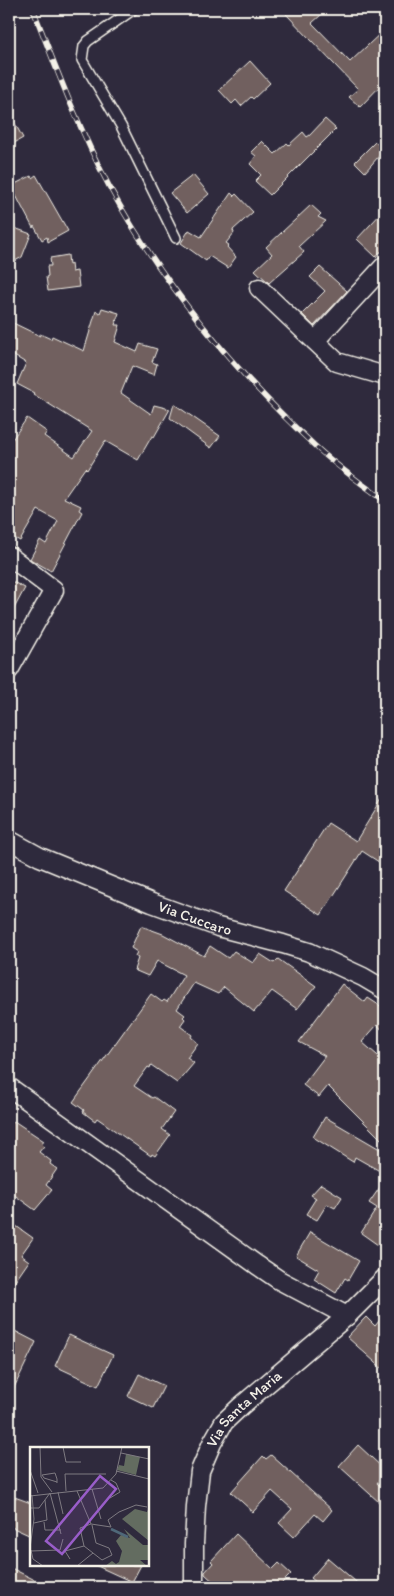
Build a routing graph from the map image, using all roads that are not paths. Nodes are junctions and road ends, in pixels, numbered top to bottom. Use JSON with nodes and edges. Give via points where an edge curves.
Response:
{"nodes":[{"id":1,"x":134,"y":9,"type":"edge"},
{"id":2,"x":176,"y":238,"type":"dead end"},
{"id":3,"x":385,"y":265,"type":"edge"},
{"id":4,"x":259,"y":288,"type":"dead end"},
{"id":5,"x":315,"y":341,"type":"junction"},
{"id":6,"x":385,"y":376,"type":"edge"},
{"id":7,"x":9,"y":556,"type":"edge"},
{"id":8,"x":9,"y":670,"type":"edge"},
{"id":9,"x":9,"y":840,"type":"edge"},
{"id":10,"x":385,"y":990,"type":"edge"},
{"id":11,"x":9,"y":1087,"type":"edge"},
{"id":12,"x":385,"y":1278,"type":"edge"},
{"id":13,"x":347,"y":1316,"type":"junction"},
{"id":14,"x":194,"y":1587,"type":"edge"}],
"edges":[{"from":1,"to":2,"type":"lane","via":[[88,41],[82,60],[121,126]]},
{"from":3,"to":5,"type":"street"},
{"from":4,"to":5,"type":"street"},
{"from":5,"to":6,"type":"street","via":[[337,362]]},
{"from":7,"to":8,"type":"street","via":[[54,590]]},
{"from":9,"to":10,"type":"street","name":"Via Cuccaro","via":[[152,903],[218,927],[309,952]]},
{"from":11,"to":13,"type":"street","via":[[256,1265]]},
{"from":12,"to":13,"type":"street","name":"Via Santa Maria"},
{"from":13,"to":14,"type":"street","name":"Via Santa Maria","via":[[241,1406],[224,1422],[212,1443],[200,1471]]}]}
